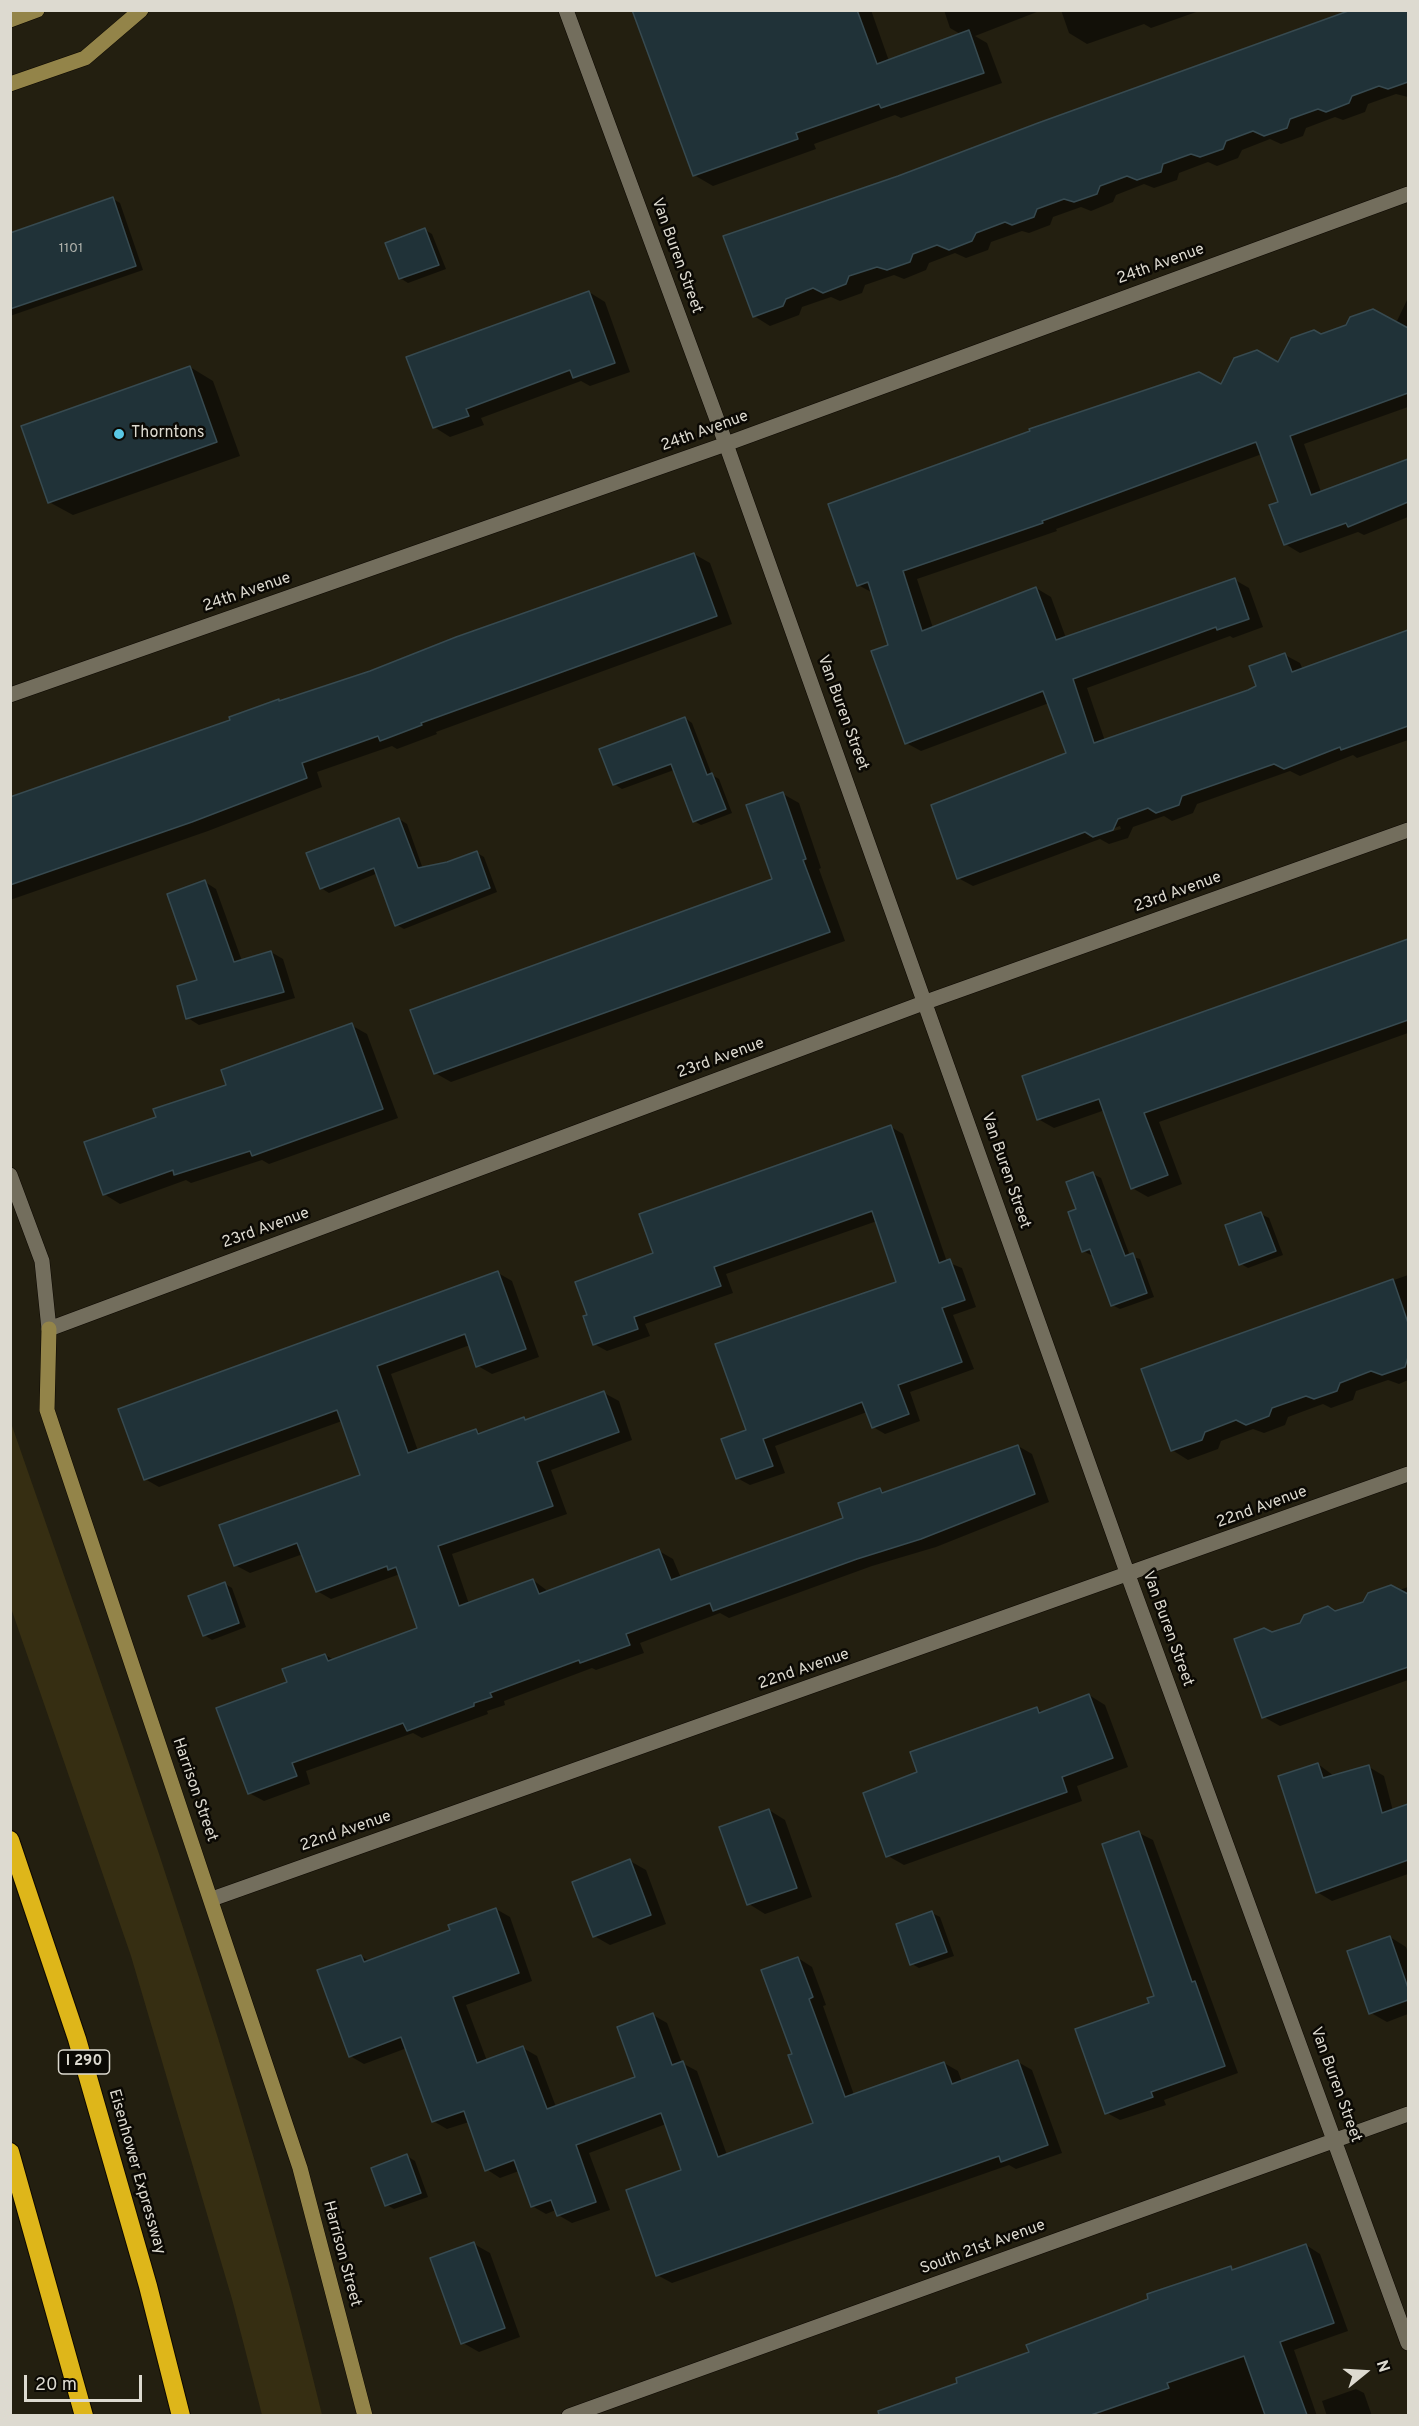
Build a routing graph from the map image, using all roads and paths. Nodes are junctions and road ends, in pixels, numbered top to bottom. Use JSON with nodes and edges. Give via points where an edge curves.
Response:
{"nodes":[{"id":1,"x":38,"y":10,"type":"edge"},
{"id":2,"x":141,"y":10,"type":"edge"},
{"id":3,"x":566,"y":10,"type":"edge"},
{"id":4,"x":10,"y":20,"type":"edge"},
{"id":5,"x":10,"y":84,"type":"edge"},
{"id":6,"x":1408,"y":194,"type":"edge"},
{"id":7,"x":726,"y":444,"type":"junction"},
{"id":8,"x":10,"y":695,"type":"edge"},
{"id":9,"x":1408,"y":830,"type":"edge"},
{"id":10,"x":926,"y":1002,"type":"junction"},
{"id":11,"x":10,"y":1175,"type":"edge"},
{"id":12,"x":49,"y":1329,"type":"junction"},
{"id":13,"x":1408,"y":1474,"type":"edge"},
{"id":14,"x":1128,"y":1575,"type":"junction"},
{"id":15,"x":10,"y":1840,"type":"edge"},
{"id":16,"x":212,"y":1899,"type":"junction"},
{"id":17,"x":1408,"y":2114,"type":"edge"},
{"id":18,"x":1336,"y":2140,"type":"junction"},
{"id":19,"x":10,"y":2152,"type":"edge"},
{"id":20,"x":1408,"y":2343,"type":"edge"},
{"id":21,"x":84,"y":2415,"type":"edge"},
{"id":22,"x":181,"y":2415,"type":"edge"},
{"id":23,"x":365,"y":2415,"type":"edge"},
{"id":24,"x":569,"y":2415,"type":"edge"}],
"edges":[{"from":1,"to":4,"type":"street"},
{"from":2,"to":5,"type":"street","via":[[85,58]]},
{"from":3,"to":7,"type":"street","name":"Van Buren Street"},
{"from":6,"to":7,"type":"street","name":"24th Avenue"},
{"from":7,"to":8,"type":"street","name":"24th Avenue"},
{"from":7,"to":10,"type":"street","name":"Van Buren Street"},
{"from":9,"to":10,"type":"street","name":"23rd Avenue"},
{"from":10,"to":12,"type":"street","name":"23rd Avenue"},
{"from":10,"to":14,"type":"street","name":"Van Buren Street"},
{"from":11,"to":12,"type":"street","name":"Harrison Street","via":[[42,1261]]},
{"from":12,"to":16,"type":"street","name":"Harrison Street","via":[[47,1410]]},
{"from":13,"to":14,"type":"street","name":"22nd Avenue"},
{"from":14,"to":16,"type":"street","name":"22nd Avenue"},
{"from":14,"to":18,"type":"street","name":"Van Buren Street"},
{"from":15,"to":22,"type":"highway","name":"Eisenhower Expressway","number":"I 290","via":[[77,2038]]},
{"from":16,"to":23,"type":"street","name":"Harrison Street","via":[[300,2168]]},
{"from":17,"to":18,"type":"street","name":"South 21st Avenue"},
{"from":18,"to":20,"type":"street","name":"Van Buren Street"},
{"from":18,"to":24,"type":"street","name":"South 21st Avenue"},
{"from":19,"to":21,"type":"highway"}]}
